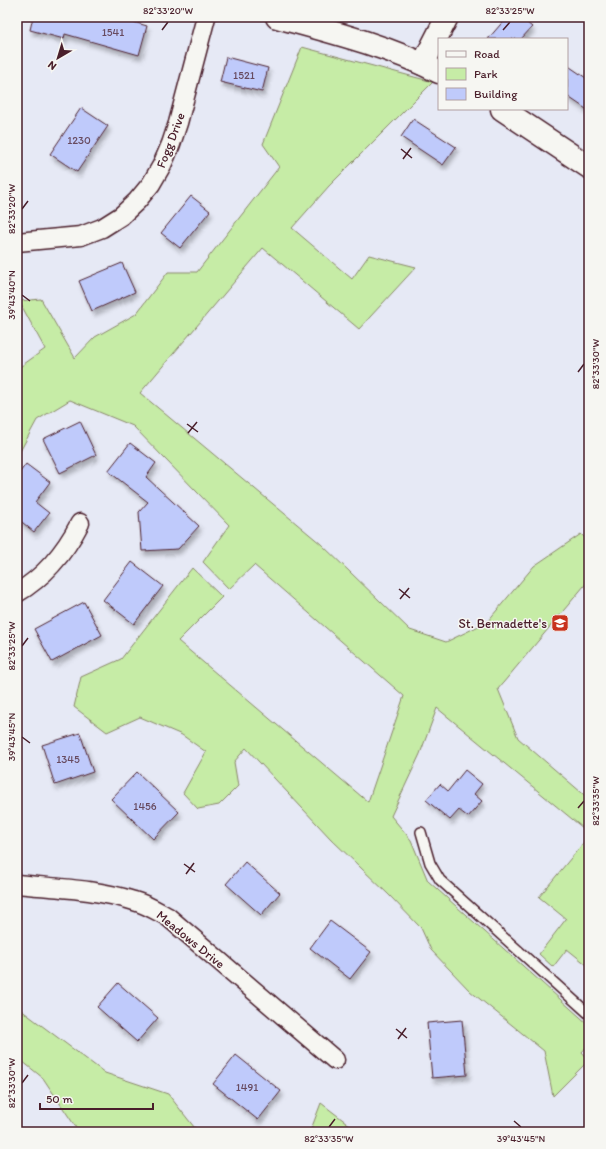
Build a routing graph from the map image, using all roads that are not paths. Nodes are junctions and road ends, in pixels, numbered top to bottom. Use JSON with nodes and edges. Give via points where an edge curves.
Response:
{"nodes":[{"id":1,"x":206,"y":17,"type":"edge"},
{"id":2,"x":277,"y":17,"type":"edge"},
{"id":3,"x":447,"y":17,"type":"edge"},
{"id":4,"x":440,"y":38,"type":"edge"},
{"id":5,"x":438,"y":46,"type":"edge"},
{"id":6,"x":431,"y":68,"type":"edge"},
{"id":7,"x":504,"y":110,"type":"edge"},
{"id":8,"x":589,"y":167,"type":"edge"},
{"id":9,"x":17,"y":242,"type":"edge"},
{"id":10,"x":80,"y":523,"type":"dead end"},
{"id":11,"x":17,"y":593,"type":"edge"},
{"id":12,"x":421,"y":832,"type":"dead end"},
{"id":13,"x":17,"y":884,"type":"edge"},
{"id":14,"x":589,"y":1014,"type":"edge"},
{"id":15,"x":335,"y":1060,"type":"dead end"}],
"edges":[{"from":1,"to":9,"type":"street","name":"Fogg Drive","via":[[171,144],[151,184],[137,201],[121,216],[102,228],[81,236]]},
{"from":2,"to":6,"type":"street","via":[[383,48]]},
{"from":3,"to":4,"type":"street"},
{"from":5,"to":6,"type":"street"},
{"from":7,"to":8,"type":"street"},
{"from":10,"to":11,"type":"street","via":[[56,561]]},
{"from":12,"to":14,"type":"lane","via":[[430,864],[440,880]]},
{"from":13,"to":15,"type":"street","name":"Meadows Drive","via":[[109,894],[135,901],[168,916]]}]}
